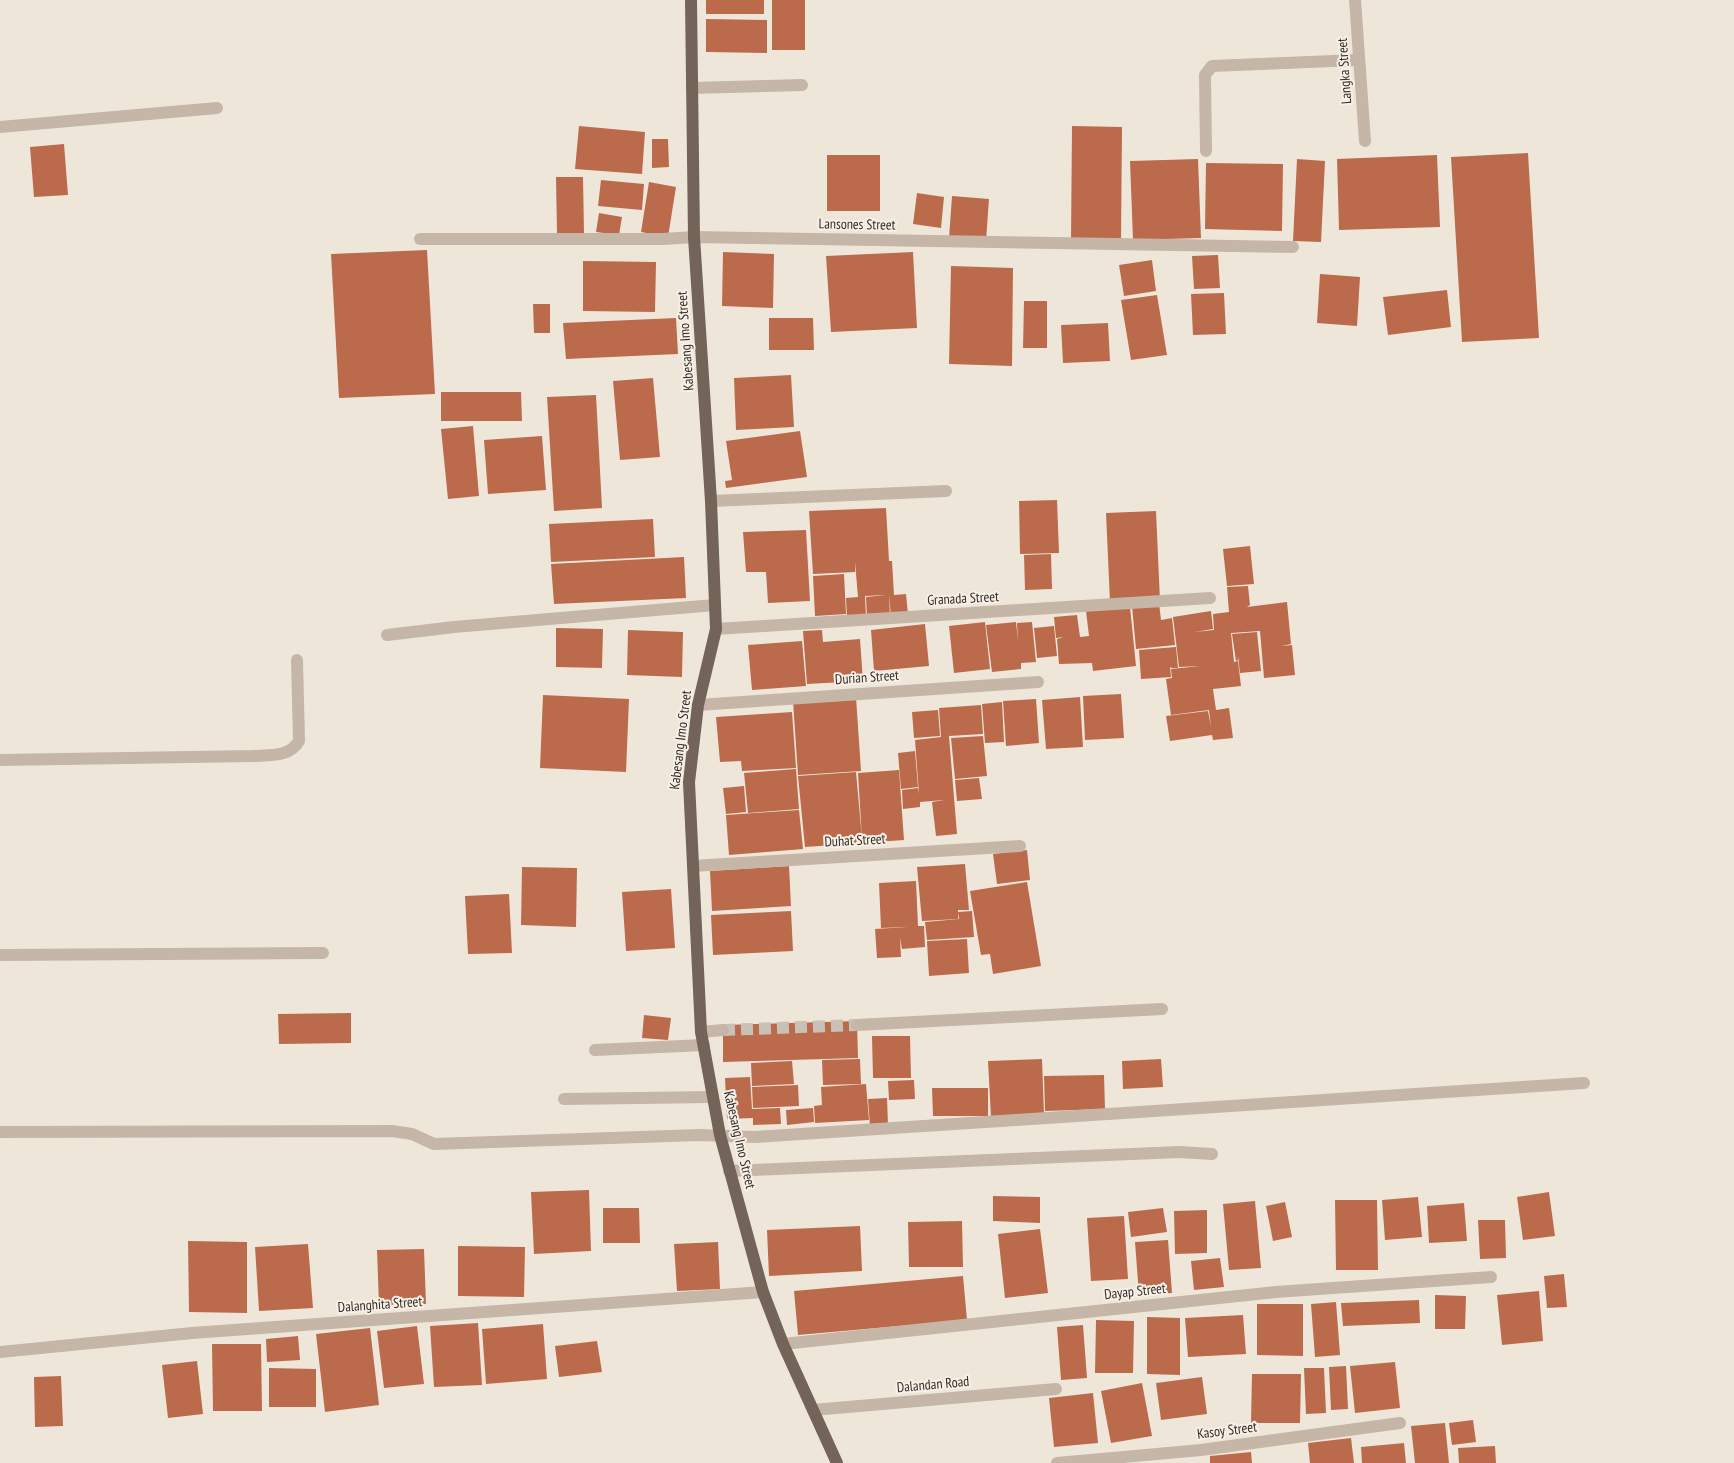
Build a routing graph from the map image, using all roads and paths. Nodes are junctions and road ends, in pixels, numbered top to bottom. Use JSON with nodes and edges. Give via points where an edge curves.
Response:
{"nodes":[{"id":1,"x":691,"y":0,"type":"edge"},
{"id":2,"x":1355,"y":0,"type":"edge"},
{"id":3,"x":1358,"y":60,"type":"junction"},
{"id":4,"x":802,"y":85,"type":"dead end"},
{"id":5,"x":692,"y":88,"type":"junction"},
{"id":6,"x":216,"y":108,"type":"dead end"},
{"id":7,"x":0,"y":126,"type":"edge"},
{"id":8,"x":1365,"y":141,"type":"dead end"},
{"id":9,"x":1206,"y":151,"type":"dead end"},
{"id":10,"x":694,"y":237,"type":"junction"},
{"id":11,"x":420,"y":239,"type":"dead end"},
{"id":12,"x":1293,"y":248,"type":"dead end"},
{"id":13,"x":946,"y":491,"type":"dead end"},
{"id":14,"x":711,"y":501,"type":"junction"},
{"id":15,"x":1210,"y":598,"type":"dead end"},
{"id":16,"x":715,"y":604,"type":"junction"},
{"id":17,"x":716,"y":629,"type":"junction"},
{"id":18,"x":387,"y":635,"type":"dead end"},
{"id":19,"x":297,"y":660,"type":"dead end"},
{"id":20,"x":1038,"y":682,"type":"dead end"},
{"id":21,"x":698,"y":705,"type":"junction"},
{"id":22,"x":0,"y":760,"type":"edge"},
{"id":23,"x":1020,"y":846,"type":"dead end"},
{"id":24,"x":693,"y":866,"type":"junction"},
{"id":25,"x":323,"y":953,"type":"dead end"},
{"id":26,"x":0,"y":955,"type":"edge"},
{"id":27,"x":1162,"y":1009,"type":"dead end"},
{"id":28,"x":857,"y":1024,"type":"tunnel mouth"},
{"id":29,"x":723,"y":1030,"type":"tunnel mouth"},
{"id":30,"x":702,"y":1038,"type":"junction"},
{"id":31,"x":595,"y":1050,"type":"dead end"},
{"id":32,"x":1584,"y":1083,"type":"dead end"},
{"id":33,"x":713,"y":1097,"type":"junction"},
{"id":34,"x":564,"y":1099,"type":"dead end"},
{"id":35,"x":0,"y":1132,"type":"edge"},
{"id":36,"x":720,"y":1135,"type":"junction"},
{"id":37,"x":1212,"y":1154,"type":"dead end"},
{"id":38,"x":729,"y":1171,"type":"junction"},
{"id":39,"x":1491,"y":1277,"type":"dead end"},
{"id":40,"x":763,"y":1292,"type":"junction"},
{"id":41,"x":783,"y":1344,"type":"junction"},
{"id":42,"x":0,"y":1352,"type":"edge"},
{"id":43,"x":1056,"y":1389,"type":"dead end"},
{"id":44,"x":813,"y":1410,"type":"junction"},
{"id":45,"x":1400,"y":1423,"type":"dead end"},
{"id":46,"x":837,"y":1463,"type":"edge"},
{"id":47,"x":1057,"y":1463,"type":"edge"}],
"edges":[{"from":1,"to":5,"type":"main road","name":"Kabesang Imo Street"},
{"from":2,"to":3,"type":"street","name":"Langka Street"},
{"from":3,"to":8,"type":"street","name":"Langka Street"},
{"from":3,"to":9,"type":"street","via":[[1212,66],[1205,75]]},
{"from":4,"to":5,"type":"street"},
{"from":5,"to":10,"type":"main road","name":"Kabesang Imo Street"},
{"from":6,"to":7,"type":"street"},
{"from":10,"to":11,"type":"street","name":"Lansones Street","via":[[663,240]]},
{"from":10,"to":12,"type":"street","name":"Lansones Street"},
{"from":10,"to":14,"type":"main road","name":"Kabesang Imo Street"},
{"from":13,"to":14,"type":"street"},
{"from":14,"to":16,"type":"main road","name":"Kabesang Imo Street"},
{"from":15,"to":17,"type":"street","name":"Granada Street"},
{"from":16,"to":17,"type":"main road","name":"Kabesang Imo Street"},
{"from":16,"to":18,"type":"street","via":[[454,626]]},
{"from":17,"to":21,"type":"main road","name":"Kabesang Imo Street"},
{"from":19,"to":22,"type":"street","via":[[299,741],[294,749],[286,752],[253,756]]},
{"from":20,"to":21,"type":"street","name":"Durian Street"},
{"from":21,"to":24,"type":"main road","name":"Kabesang Imo Street","via":[[688,782]]},
{"from":23,"to":24,"type":"street","name":"Duhat Street"},
{"from":24,"to":30,"type":"main road","name":"Kabesang Imo Street"},
{"from":25,"to":26,"type":"street"},
{"from":27,"to":28,"type":"street"},
{"from":29,"to":30,"type":"street"},
{"from":30,"to":31,"type":"street"},
{"from":30,"to":33,"type":"main road","name":"Kabesang Imo Street"},
{"from":32,"to":36,"type":"street","via":[[755,1136]]},
{"from":33,"to":34,"type":"street"},
{"from":33,"to":36,"type":"main road","name":"Kabesang Imo Street"},
{"from":35,"to":36,"type":"street","via":[[392,1131],[412,1134],[434,1144]]},
{"from":36,"to":38,"type":"main road","name":"Kabesang Imo Street"},
{"from":37,"to":38,"type":"street","via":[[1179,1152]]},
{"from":38,"to":40,"type":"main road","name":"Kabesang Imo Street"},
{"from":39,"to":41,"type":"street","name":"Dayap Street","via":[[1276,1292]]},
{"from":40,"to":41,"type":"main road","name":"Kabesang Imo Street"},
{"from":40,"to":42,"type":"street","name":"Dalanghita Street","via":[[192,1333]]},
{"from":41,"to":44,"type":"main road","name":"Kabesang Imo Street"},
{"from":43,"to":44,"type":"street","name":"Dalandan Road"},
{"from":44,"to":46,"type":"main road","name":"Kabesang Imo Street"},
{"from":45,"to":47,"type":"street","name":"Kasoy Street","via":[[1201,1450]]}]}
